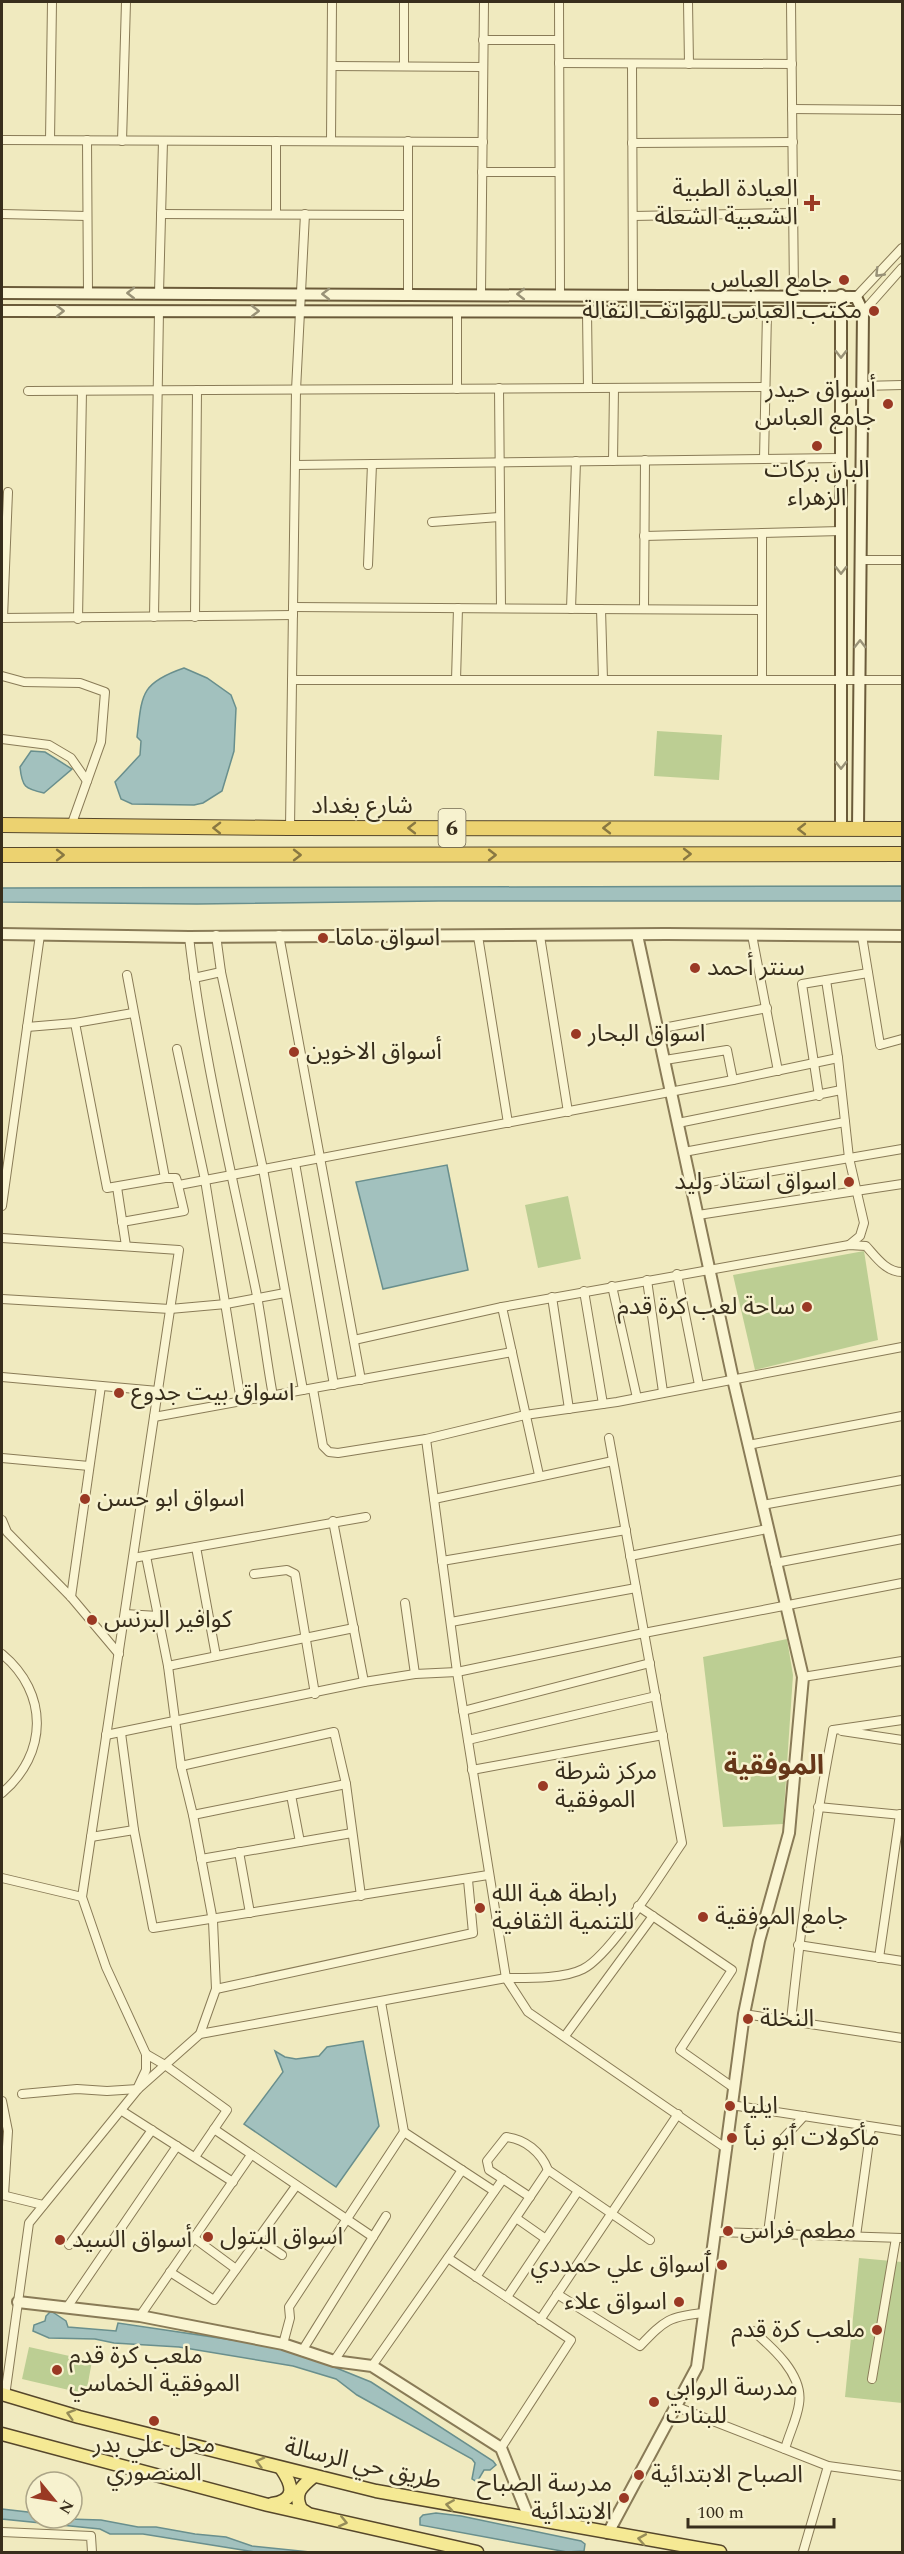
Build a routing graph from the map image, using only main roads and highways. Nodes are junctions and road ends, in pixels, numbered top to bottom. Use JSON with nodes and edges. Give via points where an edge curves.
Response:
{"nodes":[{"id":1,"x":2,"y":825,"type":"edge"},
{"id":2,"x":903,"y":829,"type":"edge"},
{"id":3,"x":903,"y":854,"type":"edge"},
{"id":4,"x":2,"y":855,"type":"edge"},
{"id":5,"x":4,"y":2395,"type":"edge"},
{"id":6,"x":2,"y":2434,"type":"edge"},
{"id":7,"x":281,"y":2468,"type":"junction"},
{"id":8,"x":314,"y":2476,"type":"junction"},
{"id":9,"x":268,"y":2505,"type":"junction"},
{"id":10,"x":307,"y":2513,"type":"junction"},
{"id":11,"x":448,"y":2550,"type":"edge"},
{"id":12,"x":477,"y":2553,"type":"edge"},
{"id":13,"x":720,"y":2553,"type":"edge"}],
"edges":[{"from":2,"to":1,"type":"highway","name":"شارع بغداد","number":"6","one_way":true},
{"from":4,"to":3,"type":"highway","name":"شارع بغداد","number":"6","one_way":true},
{"from":7,"to":5,"type":"main road","name":"طريق حي الرسالة","one_way":true},
{"from":6,"to":9,"type":"main road"},
{"from":7,"to":8,"type":"main road","name":"طريق حي الرسالة"},
{"from":7,"to":9,"type":"main road","via":[[291,2481],[290,2495],[280,2503]]},
{"from":8,"to":10,"type":"main road","via":[[302,2485],[297,2497]]},
{"from":13,"to":8,"type":"main road","name":"طريق حي الرسالة","one_way":true,"via":[[424,2501]]},
{"from":9,"to":10,"type":"main road"},
{"from":10,"to":11,"type":"main road","one_way":true},
{"from":11,"to":12,"type":"main road"}]}
